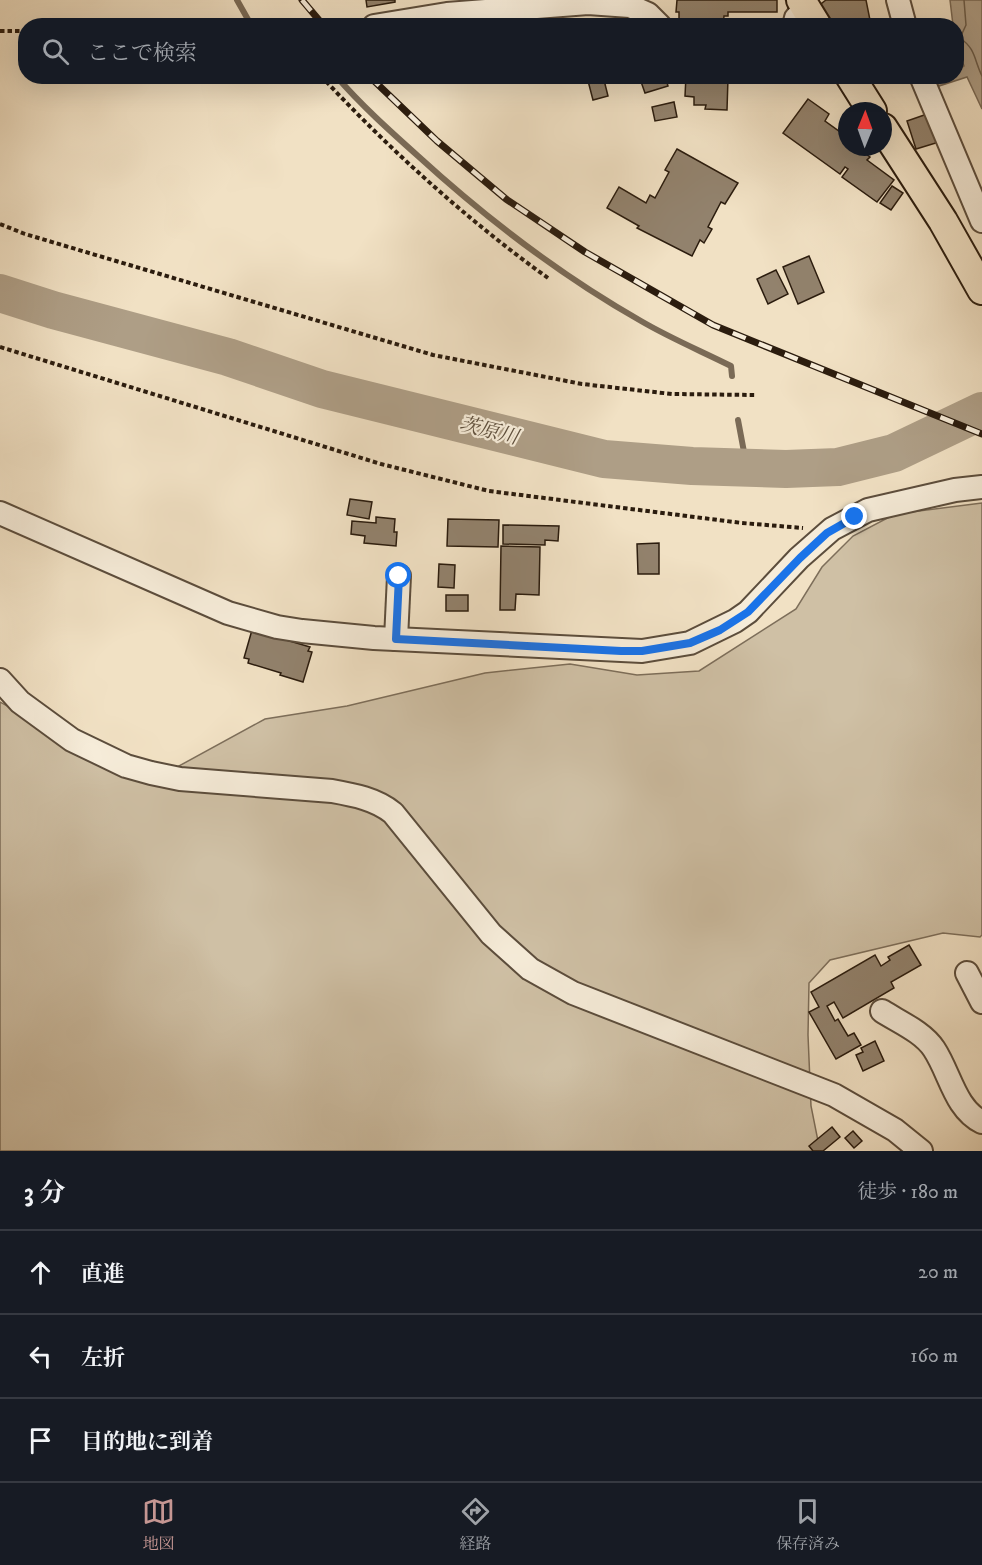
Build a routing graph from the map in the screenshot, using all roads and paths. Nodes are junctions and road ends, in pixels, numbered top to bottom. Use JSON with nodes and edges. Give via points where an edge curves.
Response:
{"nodes":[{"id":1,"x":898,"y":0,"type":"edge"},
{"id":2,"x":423,"y":18,"type":"edge"},
{"id":3,"x":652,"y":18,"type":"edge"},
{"id":4,"x":902,"y":18,"type":"edge"},
{"id":5,"x":18,"y":31,"type":"edge"},
{"id":6,"x":0,"y":32,"type":"edge"},
{"id":7,"x":329,"y":84,"type":"edge"},
{"id":8,"x":855,"y":84,"type":"edge"},
{"id":9,"x":924,"y":84,"type":"edge"},
{"id":10,"x":866,"y":102,"type":"edge"},
{"id":11,"x":892,"y":142,"type":"edge"},
{"id":12,"x":982,"y":221,"type":"edge"},
{"id":13,"x":0,"y":224,"type":"edge"},
{"id":14,"x":548,"y":278,"type":"dead end"},
{"id":15,"x":980,"y":280,"type":"edge"},
{"id":16,"x":0,"y":347,"type":"edge"},
{"id":17,"x":755,"y":395,"type":"dead end"},
{"id":18,"x":982,"y":487,"type":"edge"},
{"id":19,"x":0,"y":513,"type":"edge"},
{"id":20,"x":827,"y":533,"type":"junction"},
{"id":21,"x":399,"y":576,"type":"dead end"},
{"id":22,"x":396,"y":639,"type":"junction"},
{"id":23,"x":0,"y":680,"type":"edge"},
{"id":24,"x":967,"y":973,"type":"dead end"},
{"id":25,"x":982,"y":1002,"type":"edge"},
{"id":26,"x":882,"y":1011,"type":"dead end"},
{"id":27,"x":982,"y":1122,"type":"edge"},
{"id":28,"x":921,"y":1151,"type":"edge"}],
"edges":[{"from":1,"to":4,"type":"street"},
{"from":2,"to":3,"type":"street","via":[[596,3],[630,6]]},
{"from":5,"to":6,"type":"path"},
{"from":7,"to":14,"type":"path","via":[[441,192]]},
{"from":8,"to":10,"type":"main road"},
{"from":9,"to":12,"type":"street"},
{"from":11,"to":15,"type":"main road"},
{"from":13,"to":17,"type":"path","via":[[433,355],[582,384],[672,394]]},
{"from":16,"to":20,"type":"path","via":[[381,464],[489,491]]},
{"from":18,"to":20,"type":"street","via":[[868,510]]},
{"from":19,"to":22,"type":"street","via":[[228,613],[302,631]]},
{"from":20,"to":22,"type":"street","via":[[748,612],[690,643],[621,651]]},
{"from":21,"to":22,"type":"street"},
{"from":23,"to":28,"type":"street","via":[[20,702],[72,740],[151,774],[332,791],[382,804],[490,934],[530,969],[573,993],[834,1095],[896,1130]]},
{"from":24,"to":25,"type":"street"},
{"from":26,"to":27,"type":"street","via":[[916,1031],[933,1048],[965,1110]]}]}
